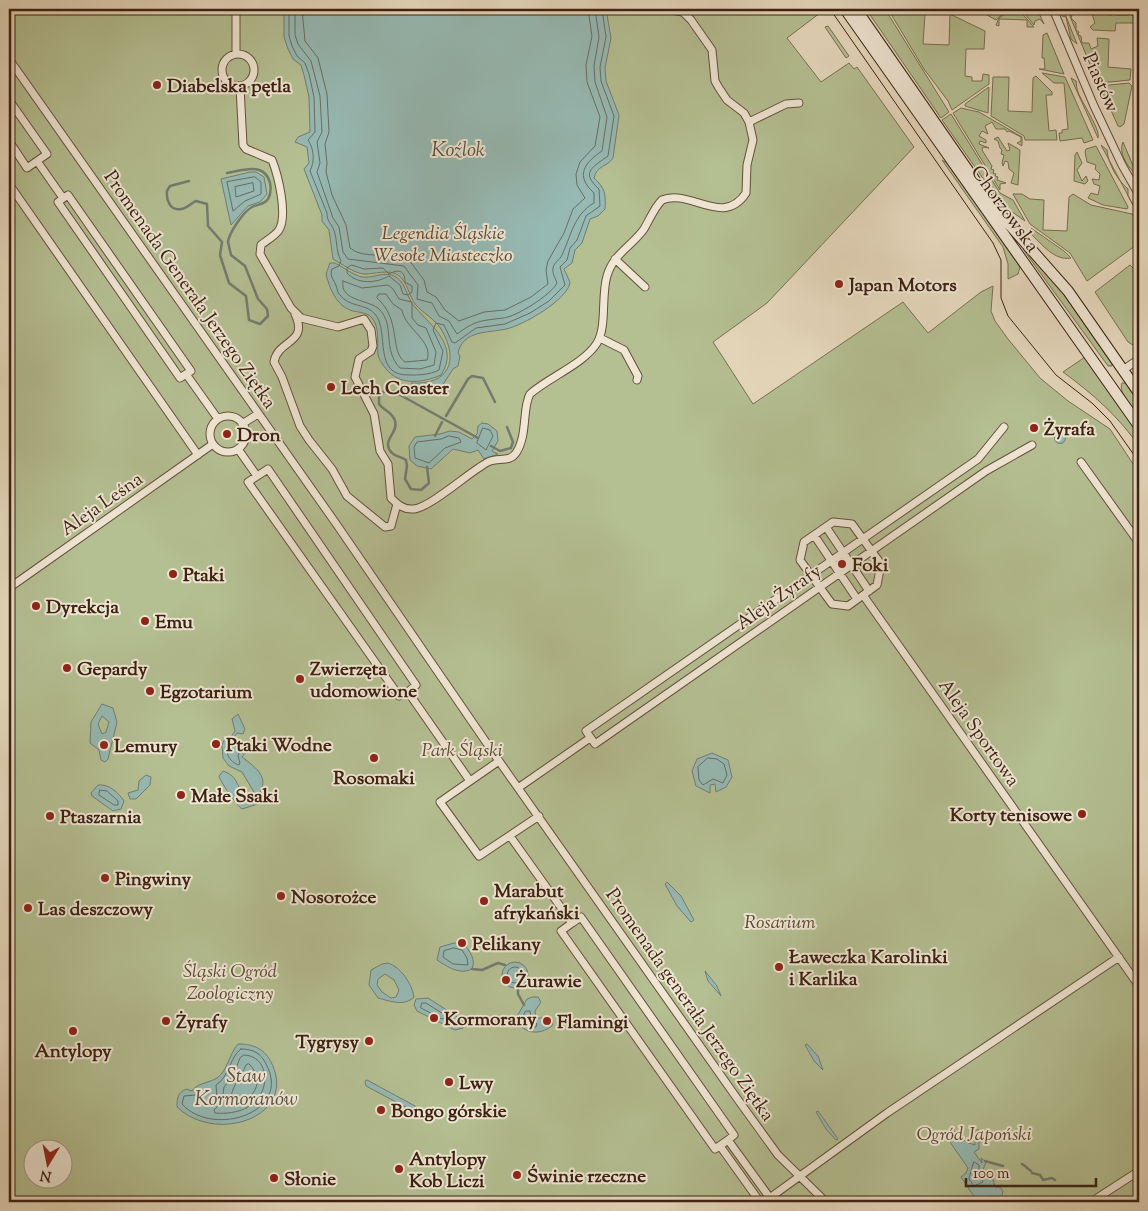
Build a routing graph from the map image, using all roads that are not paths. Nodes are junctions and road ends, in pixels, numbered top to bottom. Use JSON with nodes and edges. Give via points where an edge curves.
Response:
{"nodes":[{"id":1,"x":236,"y":9,"type":"edge"},
{"id":2,"x":665,"y":9,"type":"edge"},
{"id":3,"x":845,"y":9,"type":"edge"},
{"id":4,"x":856,"y":9,"type":"edge"},
{"id":5,"x":1053,"y":9,"type":"edge"},
{"id":6,"x":236,"y":54,"type":"junction"},
{"id":7,"x":9,"y":59,"type":"edge"},
{"id":8,"x":240,"y":87,"type":"junction"},
{"id":9,"x":9,"y":100,"type":"edge"},
{"id":10,"x":798,"y":103,"type":"dead end"},
{"id":11,"x":749,"y":122,"type":"junction"},
{"id":12,"x":9,"y":141,"type":"edge"},
{"id":13,"x":37,"y":161,"type":"junction"},
{"id":14,"x":9,"y":184,"type":"edge"},
{"id":15,"x":1139,"y":197,"type":"edge"},
{"id":16,"x":63,"y":198,"type":"junction"},
{"id":17,"x":615,"y":259,"type":"junction"},
{"id":18,"x":645,"y":287,"type":"dead end"},
{"id":19,"x":295,"y":314,"type":"junction"},
{"id":20,"x":600,"y":338,"type":"junction"},
{"id":21,"x":1139,"y":359,"type":"edge"},
{"id":22,"x":1097,"y":366,"type":"junction"},
{"id":23,"x":1123,"y":370,"type":"junction"},
{"id":24,"x":186,"y":374,"type":"junction"},
{"id":25,"x":637,"y":380,"type":"dead end"},
{"id":26,"x":1139,"y":393,"type":"edge"},
{"id":27,"x":1120,"y":398,"type":"junction"},
{"id":28,"x":258,"y":414,"type":"junction"},
{"id":29,"x":218,"y":419,"type":"junction"},
{"id":30,"x":242,"y":424,"type":"junction"},
{"id":31,"x":1139,"y":426,"type":"edge"},
{"id":32,"x":1004,"y":427,"type":"dead end"},
{"id":33,"x":213,"y":444,"type":"junction"},
{"id":34,"x":1032,"y":445,"type":"dead end"},
{"id":35,"x":238,"y":449,"type":"junction"},
{"id":36,"x":198,"y":454,"type":"junction"},
{"id":37,"x":1081,"y":462,"type":"dead end"},
{"id":38,"x":258,"y":476,"type":"junction"},
{"id":39,"x":397,"y":504,"type":"junction"},
{"id":40,"x":826,"y":527,"type":"junction"},
{"id":41,"x":814,"y":535,"type":"junction"},
{"id":42,"x":864,"y":540,"type":"junction"},
{"id":43,"x":1139,"y":543,"type":"edge"},
{"id":44,"x":872,"y":551,"type":"junction"},
{"id":45,"x":844,"y":553,"type":"junction"},
{"id":46,"x":832,"y":561,"type":"junction"},
{"id":47,"x":852,"y":565,"type":"junction"},
{"id":48,"x":840,"y":573,"type":"junction"},
{"id":49,"x":812,"y":575,"type":"junction"},
{"id":50,"x":820,"y":587,"type":"junction"},
{"id":51,"x":9,"y":588,"type":"edge"},
{"id":52,"x":863,"y":595,"type":"junction"},
{"id":53,"x":408,"y":692,"type":"junction"},
{"id":54,"x":590,"y":738,"type":"junction"},
{"id":55,"x":499,"y":762,"type":"junction"},
{"id":56,"x":470,"y":781,"type":"junction"},
{"id":57,"x":518,"y":788,"type":"junction"},
{"id":58,"x":539,"y":816,"type":"junction"},
{"id":59,"x":510,"y":836,"type":"junction"},
{"id":60,"x":572,"y":923,"type":"junction"},
{"id":61,"x":1119,"y":957,"type":"junction"},
{"id":62,"x":1139,"y":986,"type":"edge"},
{"id":63,"x":728,"y":1140,"type":"junction"},
{"id":64,"x":720,"y":1146,"type":"junction"},
{"id":65,"x":1139,"y":1171,"type":"edge"},
{"id":66,"x":800,"y":1176,"type":"junction"},
{"id":67,"x":767,"y":1200,"type":"edge"},
{"id":68,"x":760,"y":1202,"type":"edge"},
{"id":69,"x":826,"y":1202,"type":"edge"},
{"id":70,"x":1091,"y":1202,"type":"edge"}],
"edges":[{"from":1,"to":6,"type":"street"},
{"from":2,"to":11,"type":"street","via":[[683,12],[691,20],[712,50],[714,76],[719,88]]},
{"from":3,"to":22,"type":"main road","name":"Chorzowska"},
{"from":4,"to":23,"type":"main road","name":"Chorzowska","via":[[992,205],[1064,286]]},
{"from":5,"to":15,"type":"street","name":"Piastów","via":[[1094,106]]},
{"from":6,"to":8,"type":"street","via":[[249,58],[254,67],[253,78]]},
{"from":6,"to":8,"type":"street","via":[[225,60],[221,71],[225,81]]},
{"from":7,"to":28,"type":"street","name":"Promenada Generała Jerzego Ziętka"},
{"from":8,"to":19,"type":"street","via":[[243,145],[272,160],[282,201],[281,225],[261,245],[260,254]]},
{"from":9,"to":13,"type":"street","via":[[47,154]]},
{"from":10,"to":11,"type":"street","via":[[786,104]]},
{"from":11,"to":17,"type":"street","via":[[753,140],[747,166],[748,187],[739,202],[717,207],[701,205],[679,196],[668,197],[658,204],[643,230]]},
{"from":12,"to":13,"type":"street","via":[[27,168]]},
{"from":13,"to":16,"type":"street"},
{"from":14,"to":36,"type":"street"},
{"from":16,"to":24,"type":"street","via":[[68,195],[191,371]]},
{"from":16,"to":24,"type":"street","via":[[58,202],[180,378]]},
{"from":17,"to":18,"type":"street"},
{"from":17,"to":20,"type":"street","via":[[607,276]]},
{"from":19,"to":39,"type":"street","via":[[308,321],[338,327],[364,319],[369,324],[373,346],[359,359],[356,377],[374,414],[380,451],[388,464],[389,490]]},
{"from":19,"to":39,"type":"street","via":[[299,322],[298,334],[279,350],[274,362],[300,426],[332,469],[346,496],[359,508],[385,527],[391,526]]},
{"from":20,"to":25,"type":"street","via":[[624,350],[638,376]]},
{"from":20,"to":39,"type":"street","via":[[583,358],[530,394],[526,426],[513,457],[489,461],[421,507],[407,509]]},
{"from":21,"to":23,"type":"street"},
{"from":22,"to":23,"type":"main road","via":[[1112,371]]},
{"from":22,"to":27,"type":"main road","name":"Chorzowska"},
{"from":23,"to":26,"type":"main road","name":"Chorzowska"},
{"from":23,"to":27,"type":"main road","via":[[1117,387]]},
{"from":24,"to":29,"type":"street"},
{"from":27,"to":31,"type":"main road","name":"Chorzowska"},
{"from":28,"to":30,"type":"street"},
{"from":28,"to":55,"type":"street","name":"Promenada Generała Jerzego Ziętka"},
{"from":29,"to":30,"type":"street","via":[[234,417]]},
{"from":29,"to":33,"type":"street","via":[[210,434]]},
{"from":30,"to":35,"type":"street","via":[[244,440]]},
{"from":32,"to":42,"type":"street","name":"Aleja Żyrafy","via":[[978,459]]},
{"from":33,"to":35,"type":"street","via":[[222,451]]},
{"from":33,"to":36,"type":"street","name":"Aleja Leśna"},
{"from":34,"to":44,"type":"street","name":"Aleja Żyrafy","via":[[986,471]]},
{"from":35,"to":38,"type":"street"},
{"from":36,"to":51,"type":"street","name":"Aleja Leśna"},
{"from":37,"to":43,"type":"street"},
{"from":38,"to":53,"type":"street","via":[[248,482],[399,696]]},
{"from":38,"to":53,"type":"street","via":[[268,469],[416,685]]},
{"from":40,"to":41,"type":"street"},
{"from":40,"to":42,"type":"street","via":[[833,522],[852,524]]},
{"from":40,"to":45,"type":"street"},
{"from":41,"to":46,"type":"street"},
{"from":41,"to":49,"type":"street","via":[[804,542],[800,560]]},
{"from":42,"to":44,"type":"street"},
{"from":42,"to":45,"type":"street","name":"Aleja Żyrafy"},
{"from":44,"to":47,"type":"street","name":"Aleja Żyrafy"},
{"from":44,"to":52,"type":"street","via":[[881,564],[877,585]]},
{"from":45,"to":46,"type":"street","name":"Aleja Żyrafy"},
{"from":45,"to":47,"type":"street"},
{"from":46,"to":48,"type":"street"},
{"from":46,"to":49,"type":"street","name":"Aleja Żyrafy"},
{"from":47,"to":48,"type":"street","name":"Aleja Żyrafy"},
{"from":47,"to":52,"type":"street"},
{"from":48,"to":50,"type":"street","name":"Aleja Żyrafy"},
{"from":48,"to":52,"type":"street"},
{"from":49,"to":50,"type":"street"},
{"from":49,"to":54,"type":"street","name":"Aleja Żyrafy"},
{"from":50,"to":52,"type":"street","via":[[832,604],[848,606]]},
{"from":50,"to":54,"type":"street","name":"Aleja Żyrafy"},
{"from":52,"to":61,"type":"street","name":"Aleja Sportowa"},
{"from":53,"to":56,"type":"street"},
{"from":54,"to":57,"type":"street"},
{"from":55,"to":56,"type":"street"},
{"from":55,"to":57,"type":"street","name":"Promenada Generała Jerzego Ziętka"},
{"from":56,"to":59,"type":"street","via":[[440,802],[479,856]]},
{"from":57,"to":58,"type":"street","name":"Promenada generała Jerzego Ziętka"},
{"from":58,"to":59,"type":"street"},
{"from":58,"to":66,"type":"street","name":"Promenada generała Jerzego Ziętka","via":[[778,1155]]},
{"from":59,"to":60,"type":"street"},
{"from":60,"to":63,"type":"street","via":[[581,917],[734,1135]]},
{"from":60,"to":64,"type":"street","via":[[561,931],[715,1149]]},
{"from":61,"to":62,"type":"street","name":"Aleja Sportowa"},
{"from":61,"to":66,"type":"street"},
{"from":63,"to":64,"type":"street"},
{"from":63,"to":67,"type":"street"},
{"from":64,"to":68,"type":"street"},
{"from":65,"to":70,"type":"street"},
{"from":66,"to":67,"type":"street"},
{"from":66,"to":69,"type":"street","name":"Promenada generała Jerzego Ziętka"}]}
